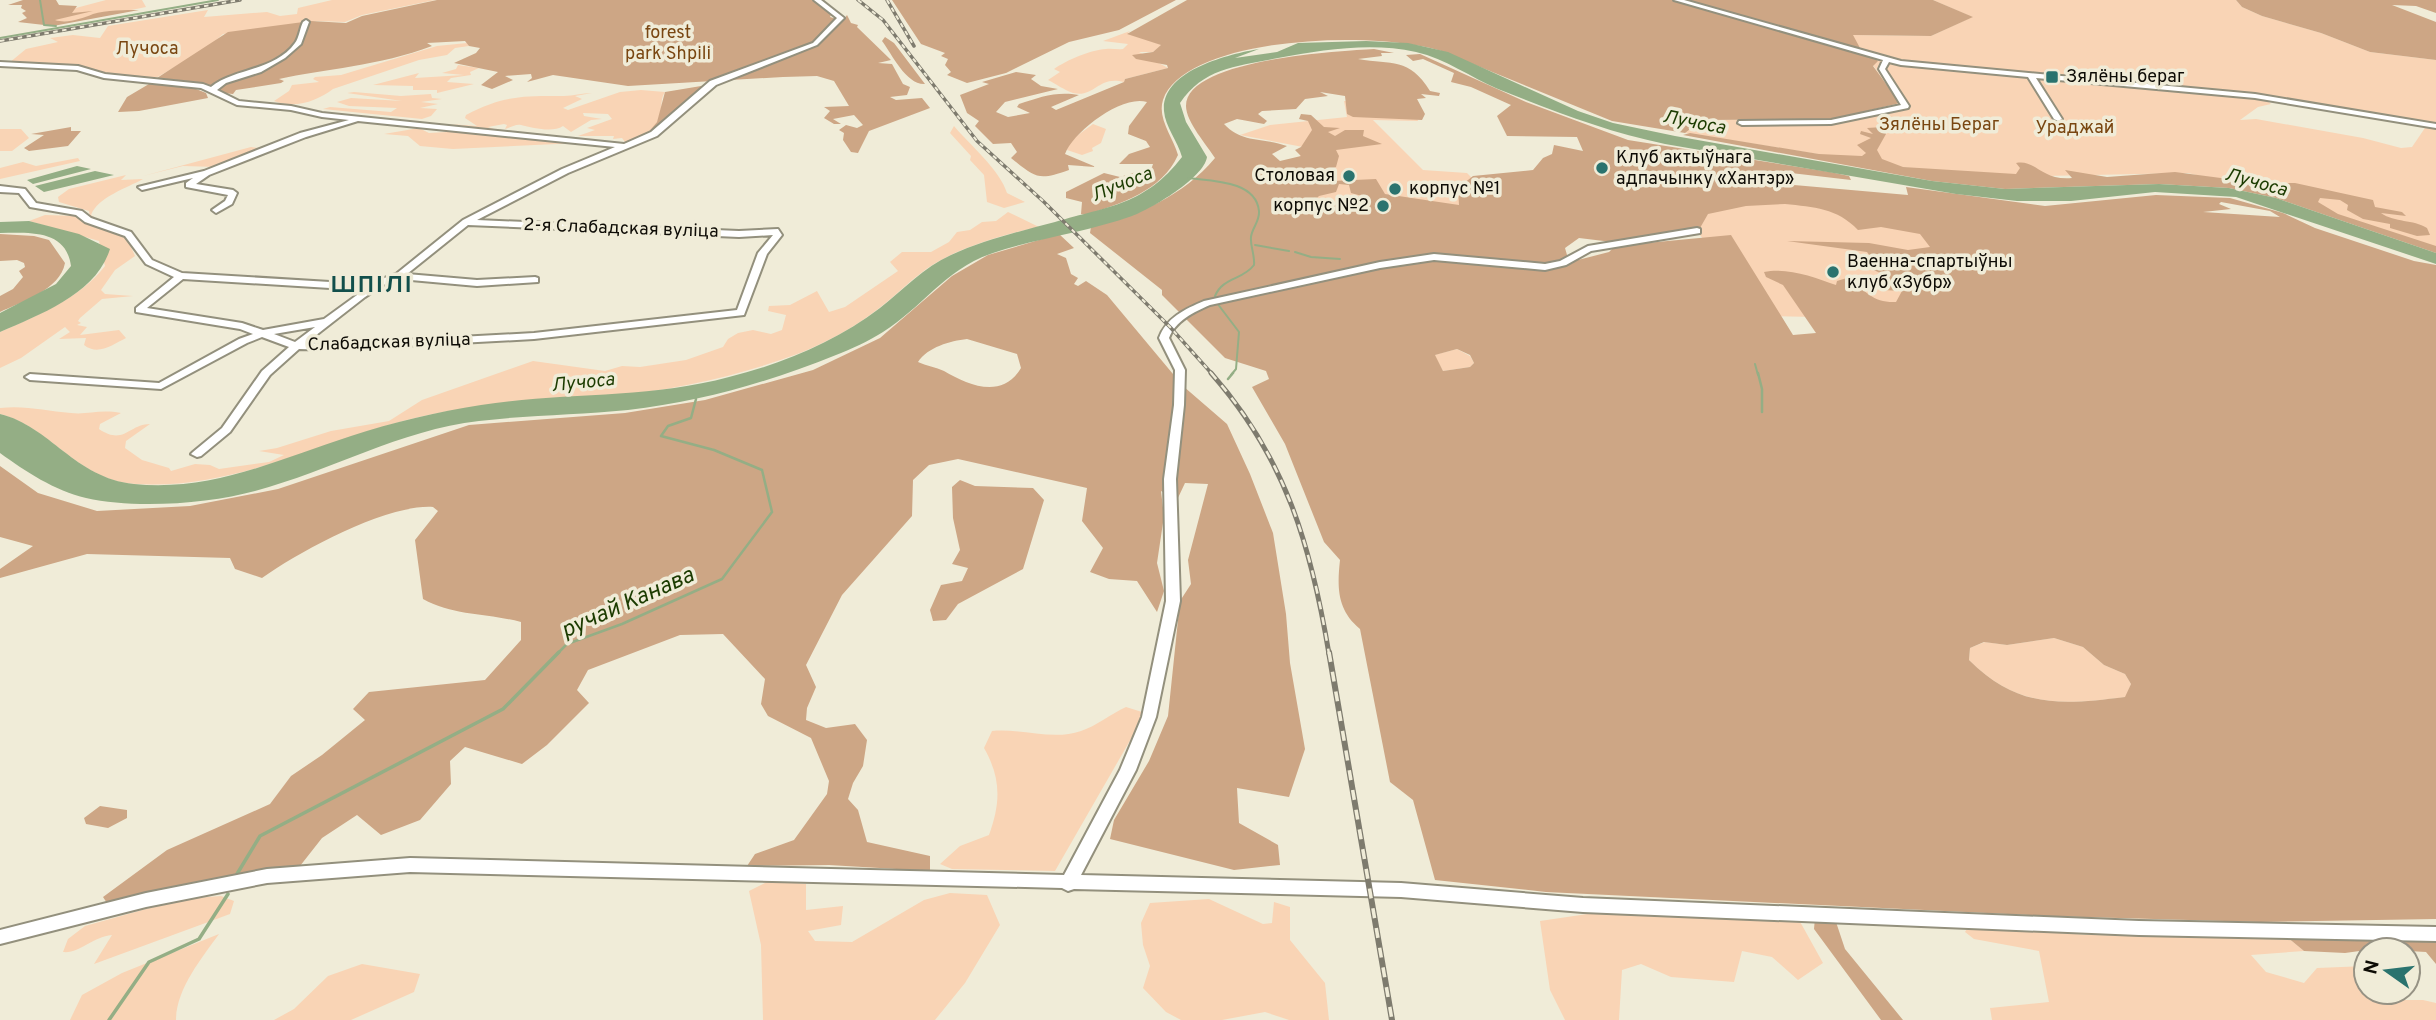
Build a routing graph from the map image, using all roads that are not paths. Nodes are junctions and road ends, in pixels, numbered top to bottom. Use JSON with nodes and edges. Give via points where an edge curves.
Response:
{"nodes":[{"id":1,"x":817,"y":0,"type":"edge"},
{"id":2,"x":1677,"y":0,"type":"edge"},
{"id":3,"x":306,"y":22,"type":"dead end"},
{"id":4,"x":1886,"y":60,"type":"junction"},
{"id":5,"x":0,"y":64,"type":"edge"},
{"id":6,"x":2030,"y":74,"type":"junction"},
{"id":7,"x":212,"y":90,"type":"junction"},
{"id":8,"x":365,"y":118,"type":"junction"},
{"id":9,"x":2058,"y":119,"type":"dead end"},
{"id":10,"x":1742,"y":122,"type":"dead end"},
{"id":11,"x":2436,"y":126,"type":"edge"},
{"id":12,"x":627,"y":147,"type":"junction"},
{"id":13,"x":206,"y":173,"type":"junction"},
{"id":14,"x":142,"y":187,"type":"dead end"},
{"id":15,"x":0,"y":188,"type":"edge"},
{"id":16,"x":216,"y":210,"type":"dead end"},
{"id":17,"x":466,"y":222,"type":"junction"},
{"id":18,"x":1697,"y":231,"type":"dead end"},
{"id":19,"x":181,"y":276,"type":"junction"},
{"id":20,"x":399,"y":276,"type":"junction"},
{"id":21,"x":535,"y":280,"type":"dead end"},
{"id":22,"x":380,"y":283,"type":"junction"},
{"id":23,"x":741,"y":313,"type":"joint"},
{"id":24,"x":328,"y":321,"type":"junction"},
{"id":25,"x":261,"y":334,"type":"junction"},
{"id":26,"x":296,"y":346,"type":"junction"},
{"id":27,"x":30,"y":377,"type":"dead end"},
{"id":28,"x":197,"y":454,"type":"dead end"},
{"id":29,"x":1068,"y":884,"type":"junction"},
{"id":30,"x":2436,"y":934,"type":"edge"},
{"id":31,"x":0,"y":937,"type":"edge"}],
"edges":[{"from":1,"to":12,"type":"street","via":[[841,18],[815,44],[713,83],[654,134]]},
{"from":2,"to":4,"type":"street","via":[[1819,37]]},
{"from":3,"to":7,"type":"street","via":[[298,44],[283,57],[259,71],[223,81]]},
{"from":4,"to":6,"type":"street"},
{"from":4,"to":10,"type":"street","via":[[1882,69],[1905,106],[1831,122]]},
{"from":5,"to":7,"type":"street","via":[[78,68],[104,76]]},
{"from":6,"to":9,"type":"street"},
{"from":6,"to":11,"type":"street","via":[[2255,96]]},
{"from":7,"to":8,"type":"street","via":[[237,103]]},
{"from":8,"to":12,"type":"street"},
{"from":8,"to":13,"type":"street","via":[[303,135]]},
{"from":12,"to":17,"type":"street","via":[[565,171]]},
{"from":13,"to":14,"type":"street"},
{"from":13,"to":16,"type":"street","via":[[189,185],[233,193],[229,202]]},
{"from":15,"to":19,"type":"street","via":[[22,191],[33,205],[79,212],[88,220],[128,234],[149,262]]},
{"from":17,"to":20,"type":"street"},
{"from":17,"to":23,"type":"street","name":"2-я Слабадская вуліца","via":[[740,234],[775,231],[778,235],[763,253]]},
{"from":18,"to":29,"type":"street","via":[[1588,248],[1563,263],[1545,267],[1434,257],[1380,265],[1207,303],[1167,328],[1164,338],[1180,370],[1170,479],[1173,601],[1149,717],[1128,770]]},
{"from":19,"to":22,"type":"street"},
{"from":19,"to":25,"type":"street","name":"Слабадская вуліца","via":[[139,310]]},
{"from":20,"to":21,"type":"street","via":[[477,282]]},
{"from":20,"to":22,"type":"street"},
{"from":22,"to":24,"type":"street"},
{"from":23,"to":26,"type":"street","name":"Слабадская вуліца","via":[[534,337]]},
{"from":24,"to":25,"type":"street"},
{"from":24,"to":26,"type":"street"},
{"from":25,"to":26,"type":"street","name":"Слабадская вуліца"},
{"from":25,"to":27,"type":"street","via":[[161,386]]},
{"from":26,"to":28,"type":"street","via":[[266,373],[226,430]]},
{"from":29,"to":30,"type":"street","via":[[1401,890],[1583,905],[2140,928]]},
{"from":29,"to":31,"type":"street","via":[[436,866],[333,869],[267,876],[146,900]]}]}
